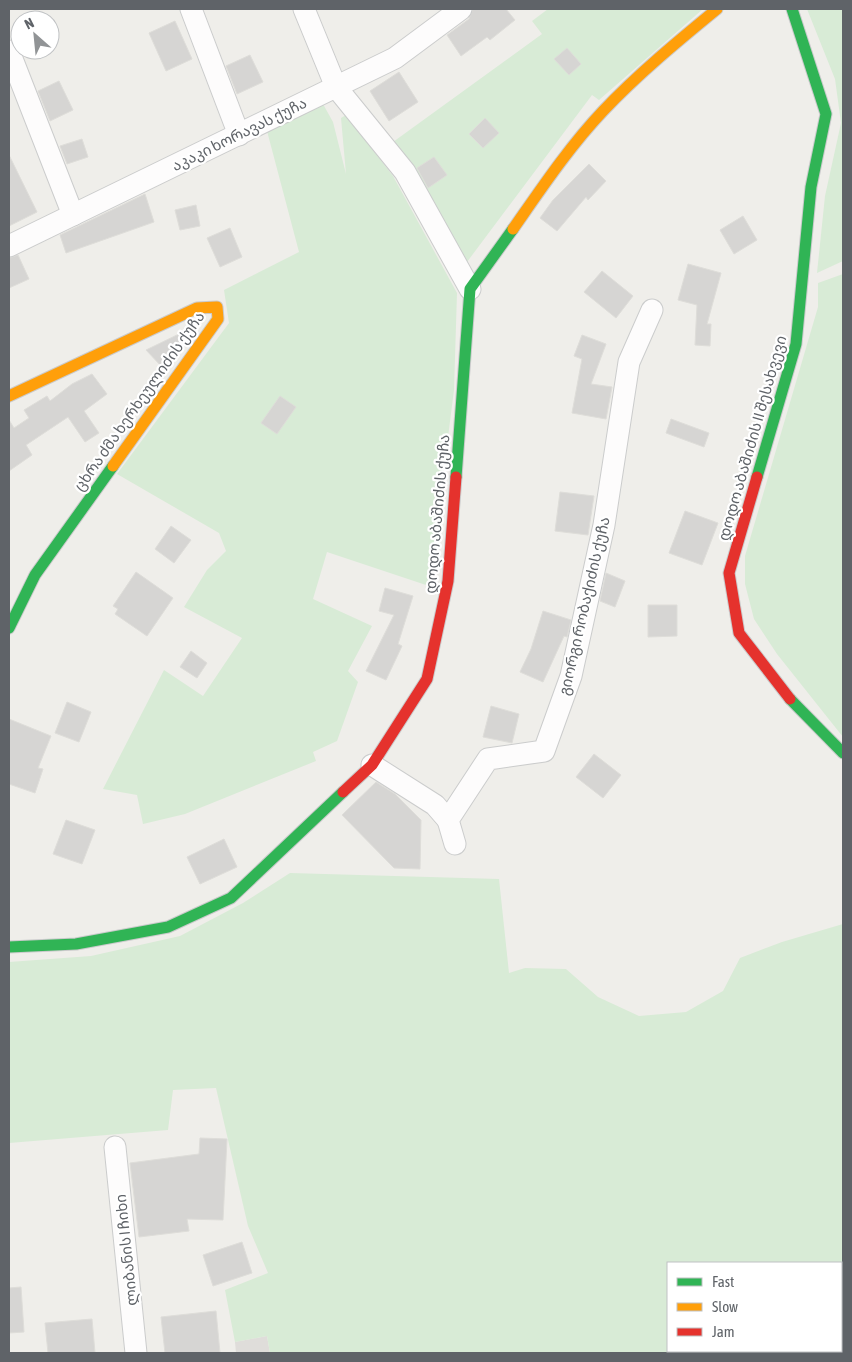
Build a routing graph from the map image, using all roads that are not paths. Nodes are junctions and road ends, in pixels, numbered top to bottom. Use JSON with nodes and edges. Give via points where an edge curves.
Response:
{"nodes":[{"id":1,"x":191,"y":9,"type":"edge"},
{"id":2,"x":304,"y":9,"type":"edge"},
{"id":3,"x":461,"y":9,"type":"edge"},
{"id":4,"x":717,"y":9,"type":"edge"},
{"id":5,"x":792,"y":9,"type":"edge"},
{"id":6,"x":9,"y":51,"type":"edge"},
{"id":7,"x":336,"y":87,"type":"junction"},
{"id":8,"x":239,"y":134,"type":"junction"},
{"id":9,"x":73,"y":215,"type":"junction"},
{"id":10,"x":9,"y":246,"type":"edge"},
{"id":11,"x":470,"y":290,"type":"junction"},
{"id":12,"x":652,"y":310,"type":"dead end"},
{"id":13,"x":9,"y":396,"type":"edge"},
{"id":14,"x":9,"y":628,"type":"edge"},
{"id":15,"x":843,"y":753,"type":"edge"},
{"id":16,"x":372,"y":765,"type":"junction"},
{"id":17,"x":448,"y":820,"type":"junction"},
{"id":18,"x":456,"y":844,"type":"dead end"},
{"id":19,"x":9,"y":947,"type":"edge"},
{"id":20,"x":115,"y":1147,"type":"dead end"},
{"id":21,"x":136,"y":1353,"type":"edge"}],
"edges":[{"from":1,"to":8,"type":"street"},
{"from":2,"to":7,"type":"street"},
{"from":3,"to":7,"type":"street","name":"აკაკი ხორავას ქუჩა","via":[[395,58]]},
{"from":4,"to":11,"type":"street","via":[[667,50],[603,111],[555,170]]},
{"from":5,"to":15,"type":"street","name":"დოდო აბაშიძის II შესახვევი","via":[[826,114],[811,188],[796,344],[729,573],[739,634],[785,694]]},
{"from":6,"to":9,"type":"street"},
{"from":7,"to":8,"type":"street","name":"აკაკი ხორავას ქუჩა"},
{"from":7,"to":11,"type":"street","via":[[405,172]]},
{"from":8,"to":9,"type":"street","name":"აკაკი ხორავას ქუჩა"},
{"from":9,"to":10,"type":"street","name":"აკაკი ხორავას ქუჩა"},
{"from":11,"to":16,"type":"street","name":"დოდო აბაშიძის ქუჩა","via":[[448,581],[427,679]]},
{"from":12,"to":17,"type":"street","name":"გიორგი რობაქიძის ქუჩა","via":[[629,362],[604,525],[571,676],[544,751],[488,759]]},
{"from":13,"to":14,"type":"street","name":"ცხრა ძმა ხერხეულიძის ქუჩა","via":[[197,308],[217,307],[218,319],[35,575]]},
{"from":16,"to":17,"type":"street","via":[[435,805]]},
{"from":16,"to":19,"type":"street","name":"დოდო აბაშიძის ქუჩა","via":[[231,898],[168,926],[76,944]]},
{"from":17,"to":18,"type":"street"},
{"from":20,"to":21,"type":"street","name":"ლიბანის I ჩიხი"}]}
